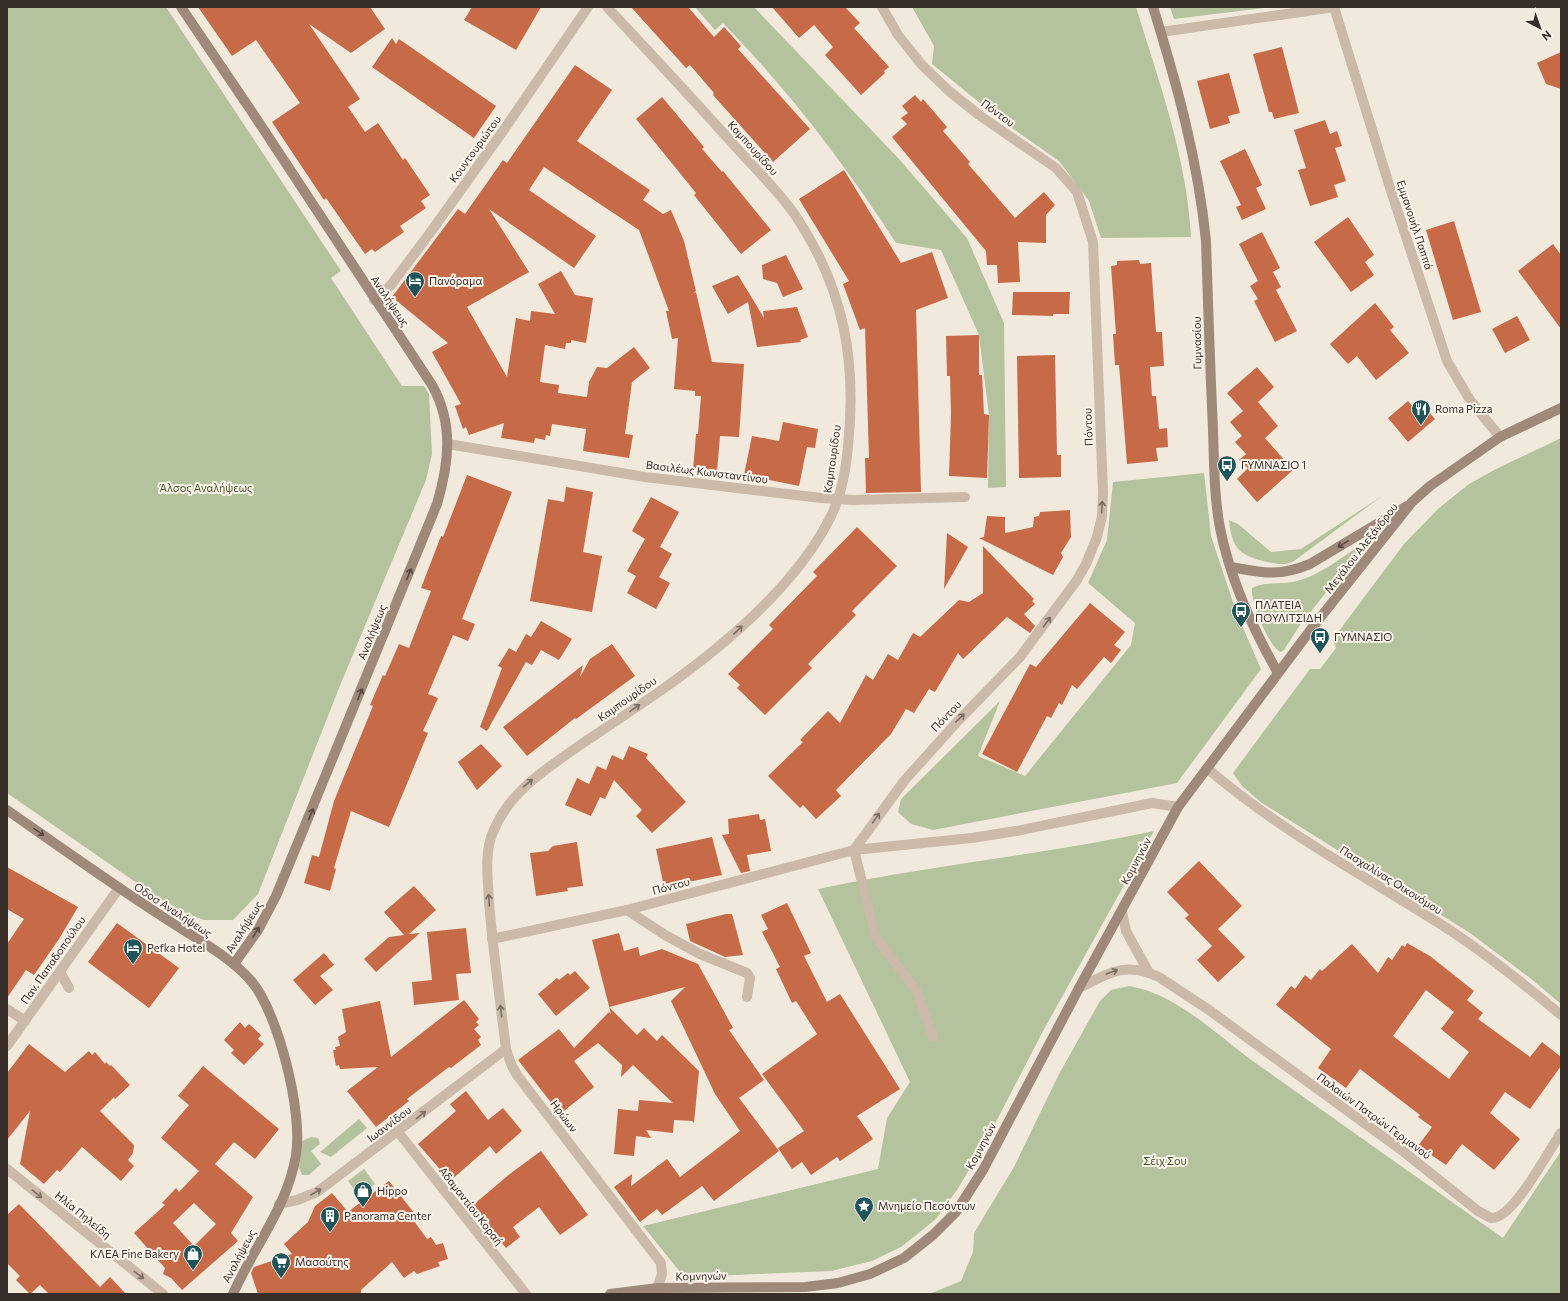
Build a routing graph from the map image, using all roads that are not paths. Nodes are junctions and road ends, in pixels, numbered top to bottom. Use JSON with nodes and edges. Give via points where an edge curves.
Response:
{"nodes":[{"id":1,"x":181,"y":7,"type":"edge"},
{"id":2,"x":588,"y":7,"type":"edge"},
{"id":3,"x":607,"y":7,"type":"edge"},
{"id":4,"x":882,"y":7,"type":"edge"},
{"id":5,"x":1152,"y":7,"type":"edge"},
{"id":6,"x":1334,"y":7,"type":"edge"},
{"id":7,"x":1161,"y":32,"type":"junction"},
{"id":8,"x":374,"y":300,"type":"junction"},
{"id":9,"x":1561,"y":408,"type":"edge"},
{"id":10,"x":1500,"y":437,"type":"junction"},
{"id":11,"x":448,"y":444,"type":"junction"},
{"id":12,"x":964,"y":497,"type":"dead end"},
{"id":13,"x":838,"y":499,"type":"junction"},
{"id":14,"x":1412,"y":502,"type":"junction"},
{"id":15,"x":1230,"y":567,"type":"junction"},
{"id":16,"x":1278,"y":673,"type":"junction"},
{"id":17,"x":1208,"y":769,"type":"junction"},
{"id":18,"x":1178,"y":808,"type":"junction"},
{"id":19,"x":7,"y":810,"type":"edge"},
{"id":20,"x":854,"y":850,"type":"junction"},
{"id":21,"x":119,"y":888,"type":"junction"},
{"id":22,"x":627,"y":910,"type":"junction"},
{"id":23,"x":1122,"y":912,"type":"junction"},
{"id":24,"x":492,"y":939,"type":"junction"},
{"id":25,"x":234,"y":964,"type":"junction"},
{"id":26,"x":1148,"y":971,"type":"junction"},
{"id":27,"x":60,"y":972,"type":"junction"},
{"id":28,"x":69,"y":988,"type":"dead end"},
{"id":29,"x":1079,"y":988,"type":"junction"},
{"id":30,"x":747,"y":997,"type":"dead end"},
{"id":31,"x":7,"y":1009,"type":"edge"},
{"id":32,"x":1561,"y":1015,"type":"edge"},
{"id":33,"x":25,"y":1021,"type":"junction"},
{"id":34,"x":933,"y":1037,"type":"dead end"},
{"id":35,"x":7,"y":1046,"type":"edge"},
{"id":36,"x":506,"y":1049,"type":"junction"},
{"id":37,"x":398,"y":1132,"type":"junction"},
{"id":38,"x":1561,"y":1133,"type":"edge"},
{"id":39,"x":7,"y":1169,"type":"edge"},
{"id":40,"x":279,"y":1204,"type":"junction"},
{"id":41,"x":656,"y":1291,"type":"edge"},
{"id":42,"x":163,"y":1294,"type":"edge"},
{"id":43,"x":233,"y":1294,"type":"edge"},
{"id":44,"x":526,"y":1294,"type":"edge"},
{"id":45,"x":610,"y":1294,"type":"edge"}],
"edges":[{"from":1,"to":8,"type":"street","name":"Αναλήψεως"},
{"from":2,"to":8,"type":"street","name":"Κουντουριώτου","via":[[430,233],[391,285]]},
{"from":3,"to":13,"type":"street","name":"Καμπουρίδου","via":[[780,196],[815,248],[838,307],[850,361],[850,431]]},
{"from":20,"to":4,"type":"street","name":"Πόντου","one_way":true,"via":[[904,781],[1005,674],[1056,610],[1091,555],[1100,528],[1103,506],[1093,242],[1077,192],[1056,168],[979,115],[922,65],[898,35]]},
{"from":5,"to":7,"type":"street","name":"Γυμνασίου"},
{"from":6,"to":7,"type":"street"},
{"from":6,"to":10,"type":"street","name":"Εμμανουήλ Παππά","via":[[1447,361],[1470,400]]},
{"from":7,"to":15,"type":"street","name":"Γυμνασίου","via":[[1188,130],[1202,205],[1206,241],[1215,480],[1220,526]]},
{"from":8,"to":11,"type":"street","name":"Αναλήψεως","via":[[436,392]]},
{"from":9,"to":10,"type":"street","name":"Μεγάλου Αλεξάνδρου"},
{"from":10,"to":14,"type":"street","name":"Μεγάλου Αλεξάνδρου","via":[[1430,486]]},
{"from":11,"to":13,"type":"street","name":"Βασιλέως Κωνσταντίνου","via":[[645,477]]},
{"from":25,"to":11,"type":"street","name":"Αναλήψεως","one_way":true,"via":[[258,930],[276,896],[329,770],[437,504],[445,475]]},
{"from":12,"to":13,"type":"street","name":"Βασιλέως Κωνσταντίνου"},
{"from":24,"to":13,"type":"street","name":"Καμπουρίδου","one_way":true,"via":[[488,881],[489,847],[494,830],[508,804],[543,771],[666,687],[734,634],[795,570],[826,526]]},
{"from":14,"to":15,"type":"street","one_way":true,"via":[[1310,564],[1294,570],[1281,574]]},
{"from":14,"to":16,"type":"street","name":"Μεγάλου Αλεξάνδρου"},
{"from":15,"to":16,"type":"street","name":"Γυμνασίου","via":[[1254,628]]},
{"from":16,"to":17,"type":"street","name":"Μεγάλου Αλεξάνδρου"},
{"from":17,"to":18,"type":"street","name":"Κομνηνών"},
{"from":17,"to":32,"type":"street","name":"Πασχαλίνας Οικονόμου","via":[[1240,797],[1333,859],[1467,942],[1527,986]]},
{"from":18,"to":20,"type":"street","name":"Πόντου","via":[[1152,803],[986,836]]},
{"from":18,"to":23,"type":"street","name":"Κομνηνών"},
{"from":19,"to":21,"type":"street","one_way":true},
{"from":20,"to":22,"type":"street","name":"Πόντου"},
{"from":20,"to":34,"type":"street","via":[[876,938],[917,991]]},
{"from":21,"to":25,"type":"street","name":"Οδοσ Αναλήψεως"},
{"from":21,"to":27,"type":"street","name":"Παν. Παπαδοπούλου"},
{"from":22,"to":24,"type":"street","name":"Πόντου"},
{"from":22,"to":30,"type":"street","via":[[700,954],[747,973],[750,978]]},
{"from":23,"to":26,"type":"street","via":[[1126,931]]},
{"from":23,"to":29,"type":"street","name":"Κομνηνών"},
{"from":36,"to":24,"type":"street","name":"Ηρώων","one_way":true},
{"from":25,"to":40,"type":"street","name":"Αναλήψεως","via":[[253,983],[263,999],[285,1059],[292,1091],[296,1151],[291,1175]]},
{"from":29,"to":26,"type":"street","one_way":true,"via":[[1112,971],[1127,968]]},
{"from":26,"to":38,"type":"street","name":"Παλαιών Πατρών Γερμανού","via":[[1179,989],[1286,1066],[1487,1216],[1499,1217],[1511,1208]]},
{"from":27,"to":28,"type":"street"},
{"from":27,"to":33,"type":"street","name":"Παν. Παπαδοπούλου"},
{"from":29,"to":41,"type":"street","name":"Κομνηνών","via":[[983,1170],[956,1212],[904,1258],[870,1274],[838,1283],[805,1287]]},
{"from":31,"to":33,"type":"street"},
{"from":33,"to":35,"type":"street","name":"Παν. Παπαδοπούλου"},
{"from":37,"to":36,"type":"street","name":"Ιωαννίδου","one_way":true},
{"from":36,"to":41,"type":"street","name":"Ηρώων","via":[[517,1076],[661,1263],[662,1274]]},
{"from":40,"to":37,"type":"street","name":"Ιωαννίδου","one_way":true,"via":[[317,1192]]},
{"from":37,"to":44,"type":"street","name":"Αδαμαντίου Κοραή"},
{"from":39,"to":42,"type":"street","name":"Ηλία Πηλείδη","one_way":true},
{"from":40,"to":43,"type":"street","name":"Αναλήψεως"},
{"from":41,"to":45,"type":"street","name":"Κομνηνών"}]}
